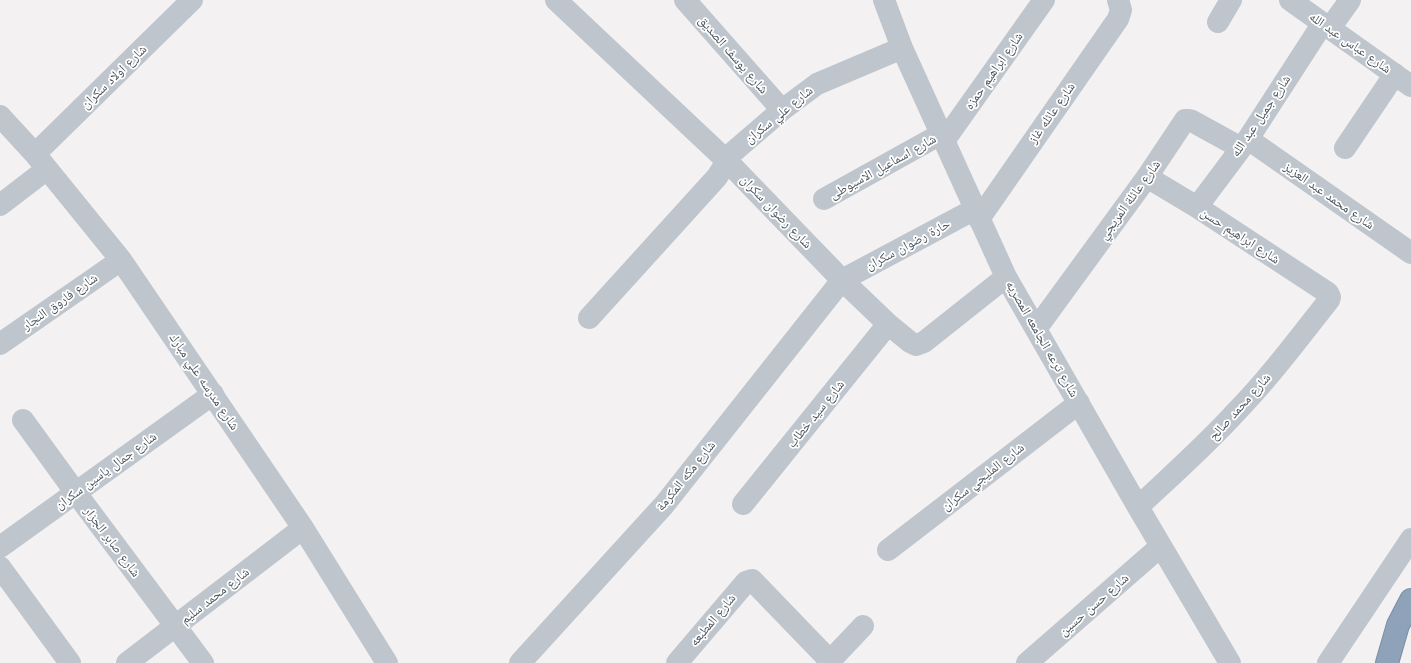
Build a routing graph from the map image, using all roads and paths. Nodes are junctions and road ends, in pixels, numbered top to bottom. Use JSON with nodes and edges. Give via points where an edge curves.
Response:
{"nodes":[{"id":1,"x":192,"y":0,"type":"edge"},
{"id":2,"x":556,"y":0,"type":"edge"},
{"id":3,"x":685,"y":0,"type":"edge"},
{"id":4,"x":884,"y":0,"type":"edge"},
{"id":5,"x":1044,"y":0,"type":"edge"},
{"id":6,"x":1231,"y":0,"type":"edge"},
{"id":7,"x":1290,"y":0,"type":"edge"},
{"id":8,"x":1350,"y":0,"type":"edge"},
{"id":9,"x":1119,"y":3,"type":"edge"},
{"id":10,"x":1218,"y":22,"type":"dead end"},
{"id":11,"x":1327,"y":26,"type":"junction"},
{"id":12,"x":902,"y":48,"type":"junction"},
{"id":13,"x":1403,"y":80,"type":"edge"},
{"id":14,"x":782,"y":110,"type":"junction"},
{"id":15,"x":0,"y":116,"type":"edge"},
{"id":16,"x":943,"y":138,"type":"junction"},
{"id":17,"x":1244,"y":144,"type":"junction"},
{"id":18,"x":1345,"y":148,"type":"dead end"},
{"id":19,"x":727,"y":161,"type":"junction"},
{"id":20,"x":41,"y":162,"type":"junction"},
{"id":21,"x":1147,"y":177,"type":"junction"},
{"id":22,"x":824,"y":199,"type":"dead end"},
{"id":23,"x":0,"y":205,"type":"edge"},
{"id":24,"x":1197,"y":208,"type":"junction"},
{"id":25,"x":976,"y":214,"type":"junction"},
{"id":26,"x":1411,"y":253,"type":"edge"},
{"id":27,"x":121,"y":260,"type":"junction"},
{"id":28,"x":1006,"y":277,"type":"junction"},
{"id":29,"x":842,"y":280,"type":"junction"},
{"id":30,"x":1330,"y":296,"type":"joint"},
{"id":31,"x":589,"y":318,"type":"dead end"},
{"id":32,"x":888,"y":324,"type":"junction"},
{"id":33,"x":1036,"y":329,"type":"junction"},
{"id":34,"x":0,"y":344,"type":"edge"},
{"id":35,"x":213,"y":394,"type":"junction"},
{"id":36,"x":1078,"y":403,"type":"junction"},
{"id":37,"x":23,"y":420,"type":"dead end"},
{"id":38,"x":76,"y":493,"type":"junction"},
{"id":39,"x":743,"y":504,"type":"dead end"},
{"id":40,"x":1138,"y":507,"type":"junction"},
{"id":41,"x":303,"y":528,"type":"junction"},
{"id":42,"x":1411,"y":539,"type":"edge"},
{"id":43,"x":1161,"y":546,"type":"junction"},
{"id":44,"x":0,"y":548,"type":"edge"},
{"id":45,"x":888,"y":550,"type":"dead end"},
{"id":46,"x":0,"y":567,"type":"edge"},
{"id":47,"x":1411,"y":600,"type":"edge"},
{"id":48,"x":176,"y":626,"type":"junction"},
{"id":49,"x":863,"y":626,"type":"dead end"},
{"id":50,"x":830,"y":662,"type":"edge"},
{"id":51,"x":70,"y":663,"type":"edge"},
{"id":52,"x":127,"y":663,"type":"edge"},
{"id":53,"x":203,"y":663,"type":"edge"},
{"id":54,"x":387,"y":663,"type":"edge"},
{"id":55,"x":520,"y":663,"type":"edge"},
{"id":56,"x":677,"y":663,"type":"edge"},
{"id":57,"x":1027,"y":663,"type":"edge"},
{"id":58,"x":1230,"y":663,"type":"edge"},
{"id":59,"x":1328,"y":663,"type":"edge"},
{"id":60,"x":1387,"y":663,"type":"edge"}],
"edges":[{"from":1,"to":20,"type":"street","name":"شارع اولاد سكران"},
{"from":2,"to":19,"type":"street","name":"شارع رضوان سكران"},
{"from":3,"to":14,"type":"street","name":"شارع يوسف الصديق"},
{"from":4,"to":12,"type":"street","name":"شارع ترعه الجامعه المصريه"},
{"from":5,"to":16,"type":"street","name":"شارع ابراهيم حمزه"},
{"from":6,"to":10,"type":"street"},
{"from":7,"to":11,"type":"street","name":"شارع عباس عبد الله"},
{"from":8,"to":11,"type":"street","name":"شارع جميل عبد الله"},
{"from":9,"to":25,"type":"street","name":"شارع عائله غاز","via":[[1121,10],[1118,19]]},
{"from":11,"to":13,"type":"street","name":"شارع عباس عبد الله"},
{"from":11,"to":17,"type":"street","name":"شارع جميل عبد الله"},
{"from":12,"to":14,"type":"street","name":"شارع علي سكران","via":[[817,84]]},
{"from":12,"to":16,"type":"street","name":"شارع ترعه الجامعه المصريه"},
{"from":13,"to":18,"type":"street"},
{"from":14,"to":19,"type":"street","name":"شارع علي سكران","via":[[732,153]]},
{"from":15,"to":20,"type":"street","name":"شارع مدرسه علي مبارك"},
{"from":16,"to":22,"type":"street","name":"شارع اسماعيل الاسيوطى"},
{"from":16,"to":25,"type":"street","name":"شارع ترعه الجامعه المصريه"},
{"from":17,"to":21,"type":"street","name":"شارع عائلة المريجي","via":[[1185,120]]},
{"from":17,"to":24,"type":"street","name":"شارع جميل عبد الله"},
{"from":17,"to":26,"type":"street","name":"شارع محمد عبد العزيز"},
{"from":19,"to":29,"type":"street","name":"شارع رضوان سكران"},
{"from":19,"to":31,"type":"street","name":"شارع علي سكران","via":[[717,177]]},
{"from":20,"to":23,"type":"street","name":"شارع اولاد سكران"},
{"from":20,"to":27,"type":"street","name":"شارع مدرسه علي مبارك"},
{"from":21,"to":24,"type":"street","name":"شارع ابراهيم حسن"},
{"from":21,"to":33,"type":"street","name":"شارع عائلة المريجي"},
{"from":24,"to":30,"type":"street","name":"شارع ابراهيم حسن"},
{"from":25,"to":28,"type":"street","name":"شارع ترعه الجامعه المصريه"},
{"from":25,"to":29,"type":"street","name":"حارة رضوان سكران"},
{"from":27,"to":34,"type":"street","name":"شارع فاروق النجار"},
{"from":27,"to":35,"type":"street","name":"شارع مدرسه علي مبارك"},
{"from":28,"to":32,"type":"street","name":"شارع رضوان سكران","via":[[924,342],[916,345]]},
{"from":28,"to":33,"type":"street","name":"شارع ترعه الجامعه المصريه"},
{"from":29,"to":32,"type":"street","name":"شارع رضوان سكران"},
{"from":29,"to":55,"type":"street","name":"شارع مكه المكرمة","via":[[664,505]]},
{"from":30,"to":40,"type":"street","name":"شارع محمد صالح","via":[[1237,412]]},
{"from":32,"to":39,"type":"street","name":"شارع سيد خطاب"},
{"from":33,"to":36,"type":"street","name":"شارع ترعه الجامعه المصريه"},
{"from":35,"to":38,"type":"street","name":"شارع جمال ياسين سكران"},
{"from":35,"to":41,"type":"street","name":"شارع مدرسه علي مبارك"},
{"from":36,"to":40,"type":"street","name":"شارع ترعه الجامعه المصريه"},
{"from":36,"to":45,"type":"street","name":"شارع المليجي سكران"},
{"from":37,"to":38,"type":"street","name":"شارع صابر الجزار"},
{"from":38,"to":44,"type":"street","name":"شارع جمال ياسين سكران"},
{"from":38,"to":48,"type":"street","name":"شارع صابر الجزار"},
{"from":40,"to":43,"type":"street","name":"شارع ترعه الجامعه المصريه"},
{"from":41,"to":48,"type":"street","name":"شارع محمد سليم"},
{"from":41,"to":54,"type":"street","name":"شارع مدرسه علي مبارك"},
{"from":42,"to":59,"type":"street"},
{"from":43,"to":57,"type":"street","name":"شارع حسن حسين"},
{"from":43,"to":58,"type":"street","name":"شارع ترعه الجامعه المصريه"},
{"from":46,"to":51,"type":"street"},
{"from":47,"to":60,"type":"highway","via":[[1398,625]]},
{"from":48,"to":52,"type":"street","name":"شارع محمد سليم"},
{"from":48,"to":53,"type":"street","name":"شارع صابر الجزار"},
{"from":49,"to":50,"type":"street"},
{"from":50,"to":56,"type":"street","name":"شارع المطبعه","via":[[752,580],[746,582]]}]}
